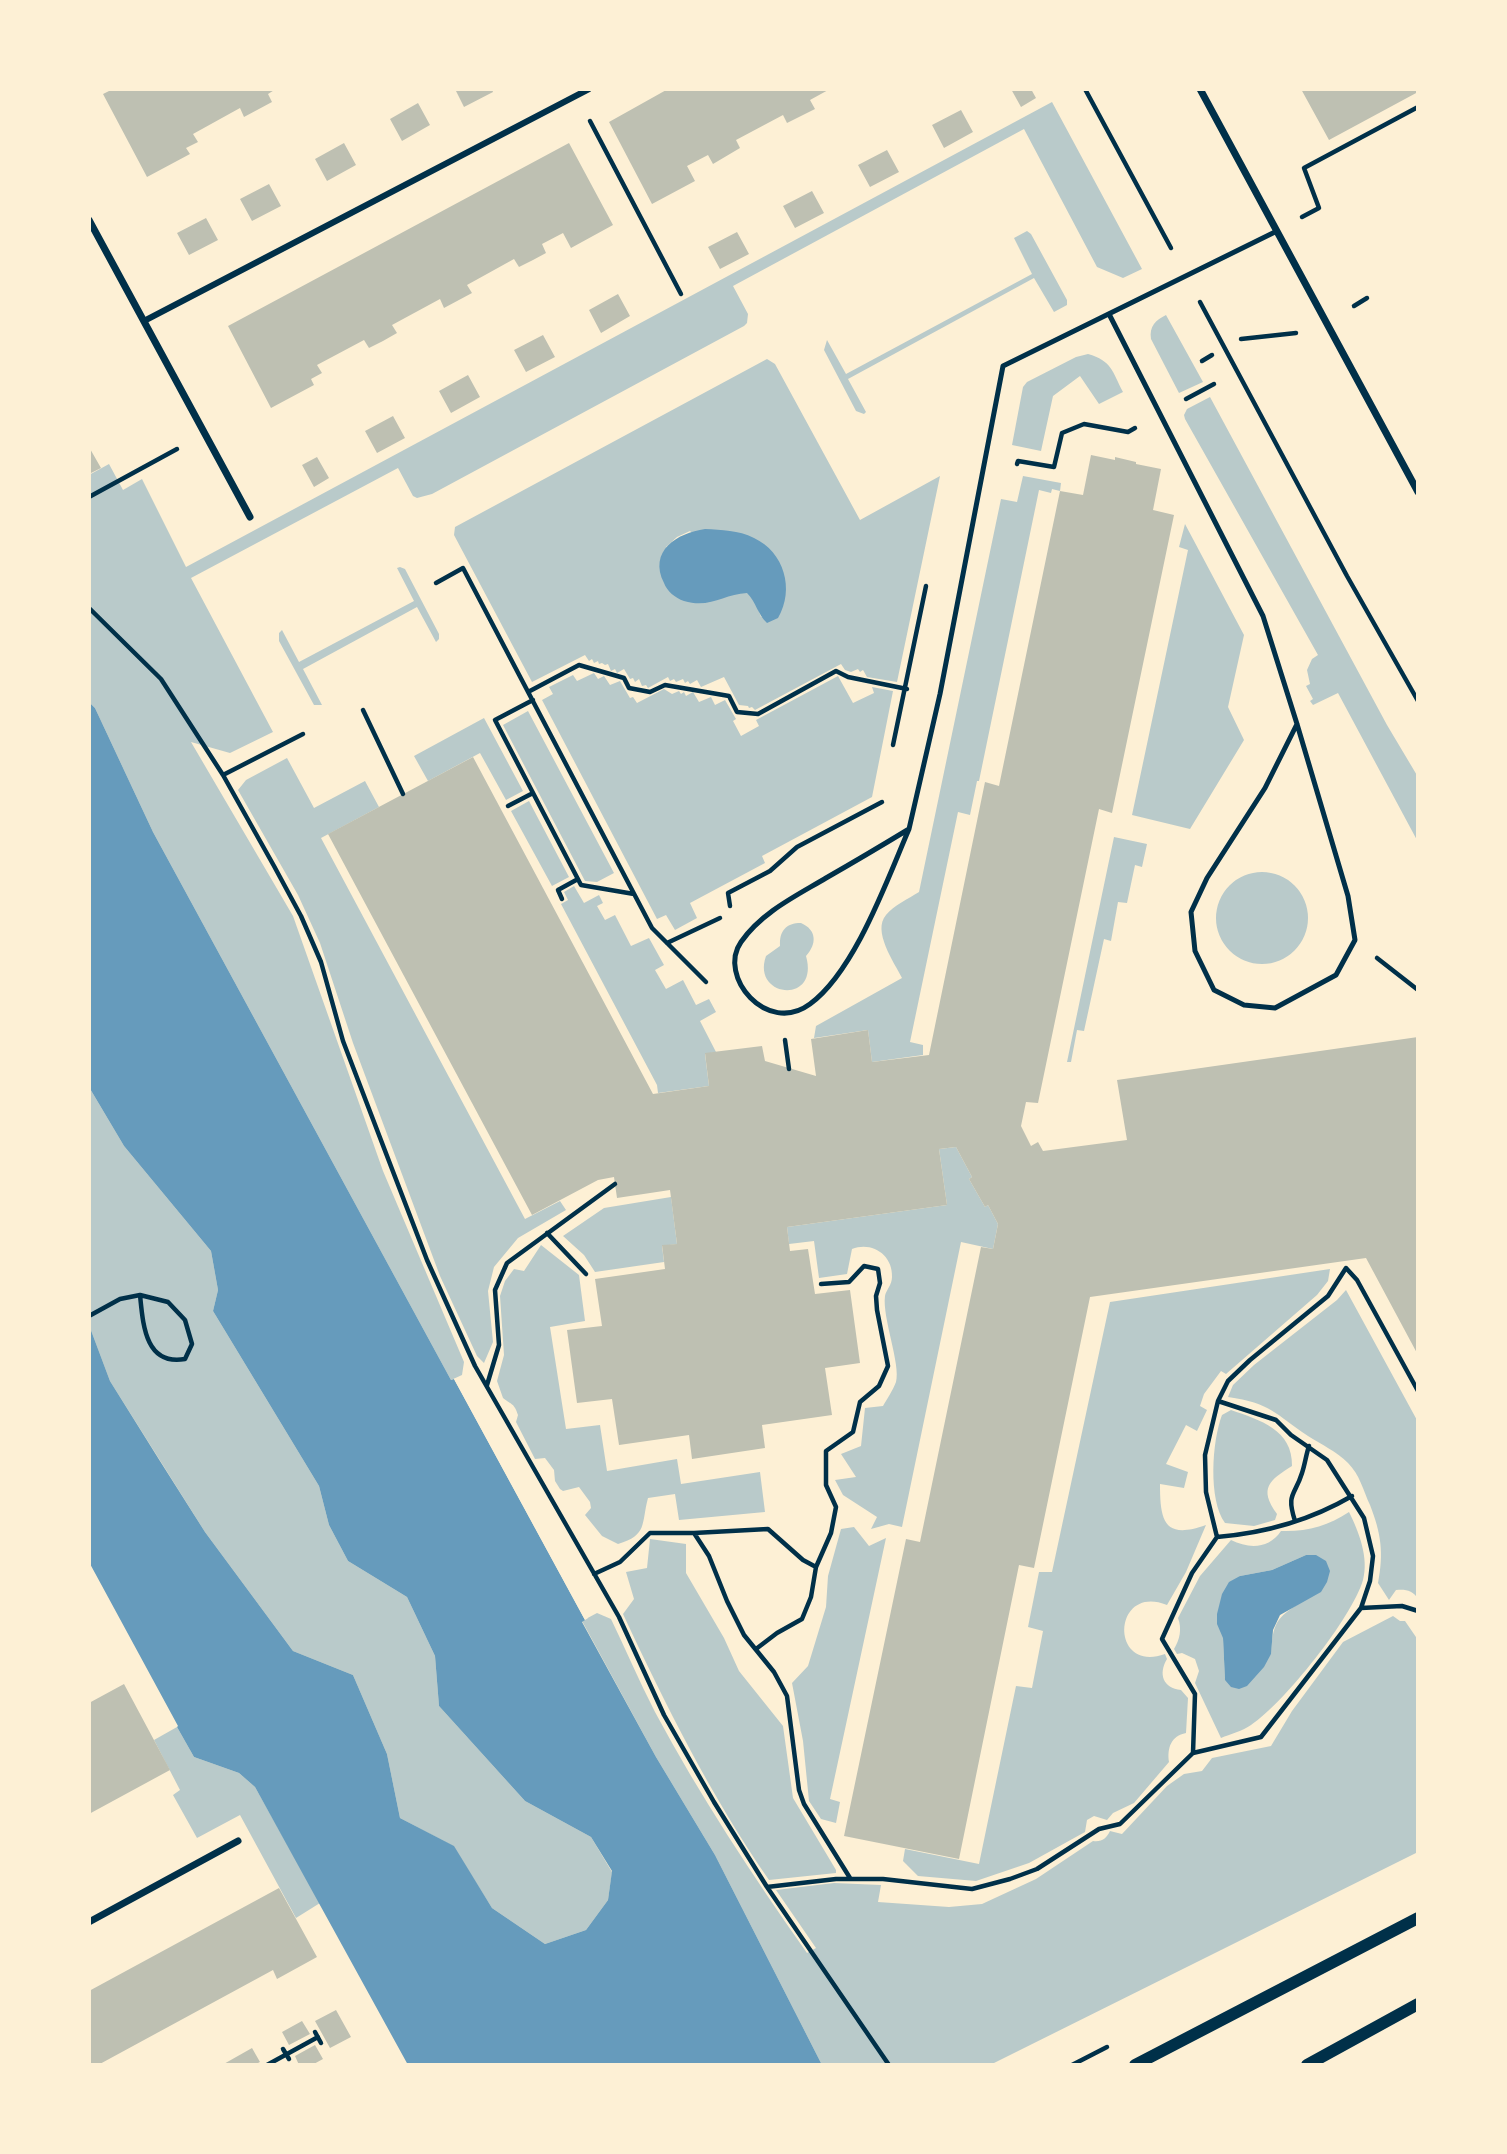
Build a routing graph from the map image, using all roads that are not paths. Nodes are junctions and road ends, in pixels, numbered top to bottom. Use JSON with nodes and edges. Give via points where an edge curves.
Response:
{"nodes":[{"id":1,"x":589,"y":89,"type":"edge"},
{"id":2,"x":1200,"y":89,"type":"edge"},
{"id":3,"x":89,"y":220,"type":"edge"},
{"id":4,"x":1277,"y":231,"type":"junction"},
{"id":5,"x":1109,"y":314,"type":"junction"},
{"id":6,"x":144,"y":321,"type":"junction"},
{"id":7,"x":1418,"y":492,"type":"edge"},
{"id":8,"x":250,"y":517,"type":"dead end"},
{"id":9,"x":1297,"y":724,"type":"junction"},
{"id":10,"x":909,"y":829,"type":"junction"},
{"id":11,"x":238,"y":1841,"type":"dead end"},
{"id":12,"x":1418,"y":1918,"type":"edge"},
{"id":13,"x":89,"y":1922,"type":"edge"},
{"id":14,"x":1418,"y":2004,"type":"edge"},
{"id":15,"x":1135,"y":2065,"type":"edge"},
{"id":16,"x":1307,"y":2065,"type":"edge"}],
"edges":[{"from":1,"to":6,"type":"street"},
{"from":2,"to":4,"type":"street"},
{"from":3,"to":6,"type":"street"},
{"from":4,"to":5,"type":"lane"},
{"from":4,"to":7,"type":"street"},
{"from":5,"to":9,"type":"lane","via":[[1263,617]]},
{"from":5,"to":10,"type":"lane","via":[[1003,366],[940,694]]},
{"from":6,"to":8,"type":"street"},
{"from":9,"to":9,"type":"lane","via":[[1348,896],[1355,940],[1336,975],[1275,1008],[1244,1005],[1214,990],[1195,951],[1191,912],[1207,878],[1265,788]]},
{"from":10,"to":10,"type":"lane","via":[[867,926],[830,987],[808,1006],[790,1012],[768,1012],[752,1001],[734,961],[740,943],[773,910]]},
{"from":11,"to":13,"type":"street"},
{"from":12,"to":15,"type":"street"},
{"from":14,"to":16,"type":"street"}]}
